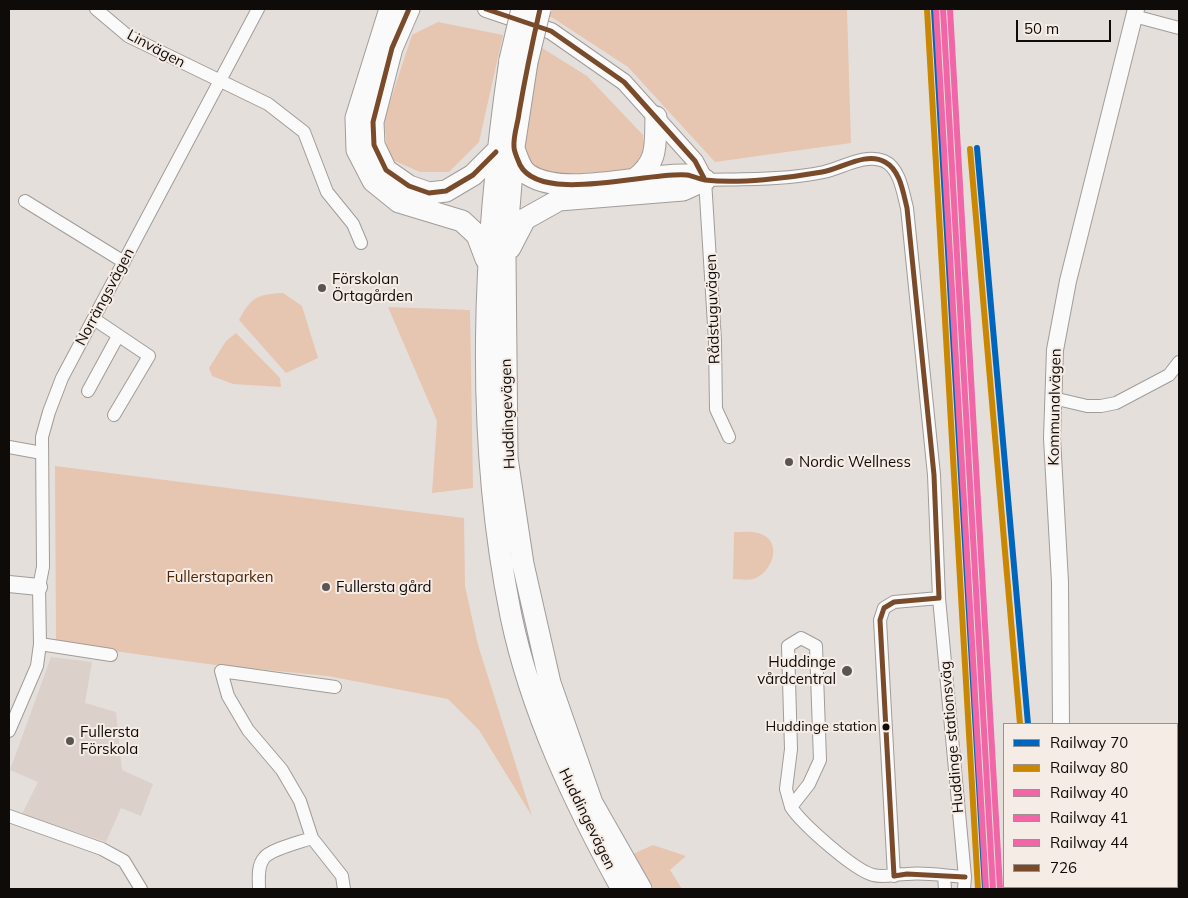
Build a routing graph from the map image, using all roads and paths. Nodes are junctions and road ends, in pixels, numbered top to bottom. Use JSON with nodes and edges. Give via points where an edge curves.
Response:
{"nodes":[{"id":1,"x":96,"y":9,"type":"edge"},
{"id":2,"x":258,"y":9,"type":"edge"},
{"id":3,"x":390,"y":9,"type":"edge"},
{"id":4,"x":409,"y":9,"type":"edge"},
{"id":5,"x":486,"y":9,"type":"edge"},
{"id":6,"x":522,"y":9,"type":"edge"},
{"id":7,"x":540,"y":9,"type":"edge"},
{"id":8,"x":1135,"y":12,"type":"edge"},
{"id":9,"x":1179,"y":28,"type":"edge"},
{"id":10,"x":518,"y":61,"type":"junction"},
{"id":11,"x":220,"y":82,"type":"junction"},
{"id":12,"x":656,"y":117,"type":"junction"},
{"id":13,"x":505,"y":149,"type":"junction"},
{"id":14,"x":635,"y":179,"type":"junction"},
{"id":15,"x":705,"y":180,"type":"junction"},
{"id":16,"x":25,"y":201,"type":"dead end"},
{"id":17,"x":361,"y":242,"type":"dead end"},
{"id":18,"x":497,"y":261,"type":"junction"},
{"id":19,"x":124,"y":262,"type":"junction"},
{"id":20,"x":94,"y":319,"type":"junction"},
{"id":21,"x":118,"y":336,"type":"junction"},
{"id":22,"x":1179,"y":362,"type":"edge"},
{"id":23,"x":88,"y":391,"type":"dead end"},
{"id":24,"x":1053,"y":398,"type":"junction"},
{"id":25,"x":114,"y":416,"type":"dead end"},
{"id":26,"x":729,"y":437,"type":"dead end"},
{"id":27,"x":9,"y":447,"type":"edge"},
{"id":28,"x":42,"y":453,"type":"junction"},
{"id":29,"x":9,"y":584,"type":"edge"},
{"id":30,"x":39,"y":587,"type":"junction"},
{"id":31,"x":940,"y":598,"type":"junction"},
{"id":32,"x":40,"y":644,"type":"junction"},
{"id":33,"x":111,"y":655,"type":"dead end"},
{"id":34,"x":335,"y":687,"type":"dead end"},
{"id":35,"x":1061,"y":723,"type":"edge"},
{"id":36,"x":9,"y":731,"type":"edge"},
{"id":37,"x":791,"y":807,"type":"junction"},
{"id":38,"x":9,"y":816,"type":"edge"},
{"id":39,"x":312,"y":838,"type":"junction"},
{"id":40,"x":894,"y":876,"type":"junction"},
{"id":41,"x":944,"y":876,"type":"junction"},
{"id":42,"x":964,"y":883,"type":"edge"},
{"id":43,"x":618,"y":885,"type":"edge"},
{"id":44,"x":141,"y":889,"type":"edge"},
{"id":45,"x":259,"y":889,"type":"edge"},
{"id":46,"x":344,"y":889,"type":"edge"},
{"id":47,"x":640,"y":889,"type":"edge"},
{"id":48,"x":945,"y":889,"type":"edge"}],
"edges":[{"from":1,"to":11,"type":"street","name":"Linvägen","via":[[128,36]]},
{"from":2,"to":11,"type":"street","name":"Norrängsvägen"},
{"from":3,"to":18,"type":"main road","via":[[356,118],[358,150],[373,181],[399,202],[462,221]]},
{"from":4,"to":13,"type":"main road","via":[[392,48],[373,122],[374,145],[386,170],[409,186],[429,193],[446,191],[473,175]]},
{"from":5,"to":12,"type":"street","via":[[551,31],[624,82]]},
{"from":6,"to":10,"type":"main road","name":"Huddingevägen","bridge":true},
{"from":7,"to":10,"type":"main road","name":"Huddingevägen","bridge":true},
{"from":8,"to":9,"type":"street"},
{"from":8,"to":24,"type":"street","name":"Kommunalvägen","via":[[1068,281],[1055,350]]},
{"from":10,"to":13,"type":"main road","name":"Huddingevägen"},
{"from":11,"to":17,"type":"street","name":"Linvägen","via":[[268,104],[304,132],[327,192],[353,224]]},
{"from":11,"to":19,"type":"street","name":"Norrängsvägen"},
{"from":12,"to":14,"type":"main road","via":[[654,156],[646,171]]},
{"from":12,"to":15,"type":"street","via":[[695,161]]},
{"from":13,"to":14,"type":"main road","via":[[528,175],[553,184]]},
{"from":13,"to":18,"type":"main road","name":"Huddingevägen"},
{"from":14,"to":15,"type":"main road","via":[[687,175]]},
{"from":15,"to":18,"type":"main road","via":[[683,190],[559,200],[525,218]]},
{"from":15,"to":26,"type":"street","name":"Rådstuguvägen","via":[[716,409]]},
{"from":15,"to":31,"type":"street","name":"Huddinge stationsväg","via":[[763,179],[824,172],[873,159],[884,161],[900,181],[907,208],[933,466]]},
{"from":16,"to":19,"type":"street"},
{"from":18,"to":43,"type":"main road","name":"Huddingevägen","via":[[488,413],[493,498],[511,616],[531,688],[557,759]]},
{"from":18,"to":47,"type":"main road","name":"Huddingevägen","via":[[507,458],[523,564],[550,684],[589,794]]},
{"from":19,"to":20,"type":"street","name":"Norrängsvägen"},
{"from":20,"to":21,"type":"street"},
{"from":20,"to":28,"type":"street","name":"Norrängsvägen","via":[[62,378],[42,437]]},
{"from":21,"to":23,"type":"street"},
{"from":21,"to":25,"type":"street","via":[[149,356]]},
{"from":22,"to":24,"type":"street","via":[[1169,375],[1116,403],[1087,406]]},
{"from":24,"to":35,"type":"street","name":"Kommunalvägen"},
{"from":27,"to":28,"type":"street"},
{"from":28,"to":30,"type":"street","name":"Norrängsvägen","via":[[43,567]]},
{"from":29,"to":30,"type":"street"},
{"from":30,"to":32,"type":"street","name":"Norrängsvägen"},
{"from":31,"to":40,"type":"street","via":[[894,602],[884,608],[880,620]]},
{"from":31,"to":42,"type":"street","name":"Huddinge stationsväg"},
{"from":32,"to":33,"type":"street"},
{"from":32,"to":36,"type":"street","name":"Norrängsvägen","via":[[37,666]]},
{"from":34,"to":39,"type":"street","via":[[221,671],[228,696],[248,730],[282,770],[300,802]]},
{"from":37,"to":37,"type":"street","via":[[809,784],[820,760],[816,646],[801,638],[788,646],[791,749],[786,789]]},
{"from":37,"to":40,"type":"street","via":[[798,818],[858,869],[873,875]]},
{"from":38,"to":44,"type":"street","via":[[102,849],[124,861]]},
{"from":39,"to":45,"type":"street","via":[[271,852],[264,858],[260,867]]},
{"from":39,"to":46,"type":"street","via":[[342,876]]},
{"from":40,"to":41,"type":"street"},
{"from":41,"to":42,"type":"street"},
{"from":41,"to":48,"type":"street"}]}
